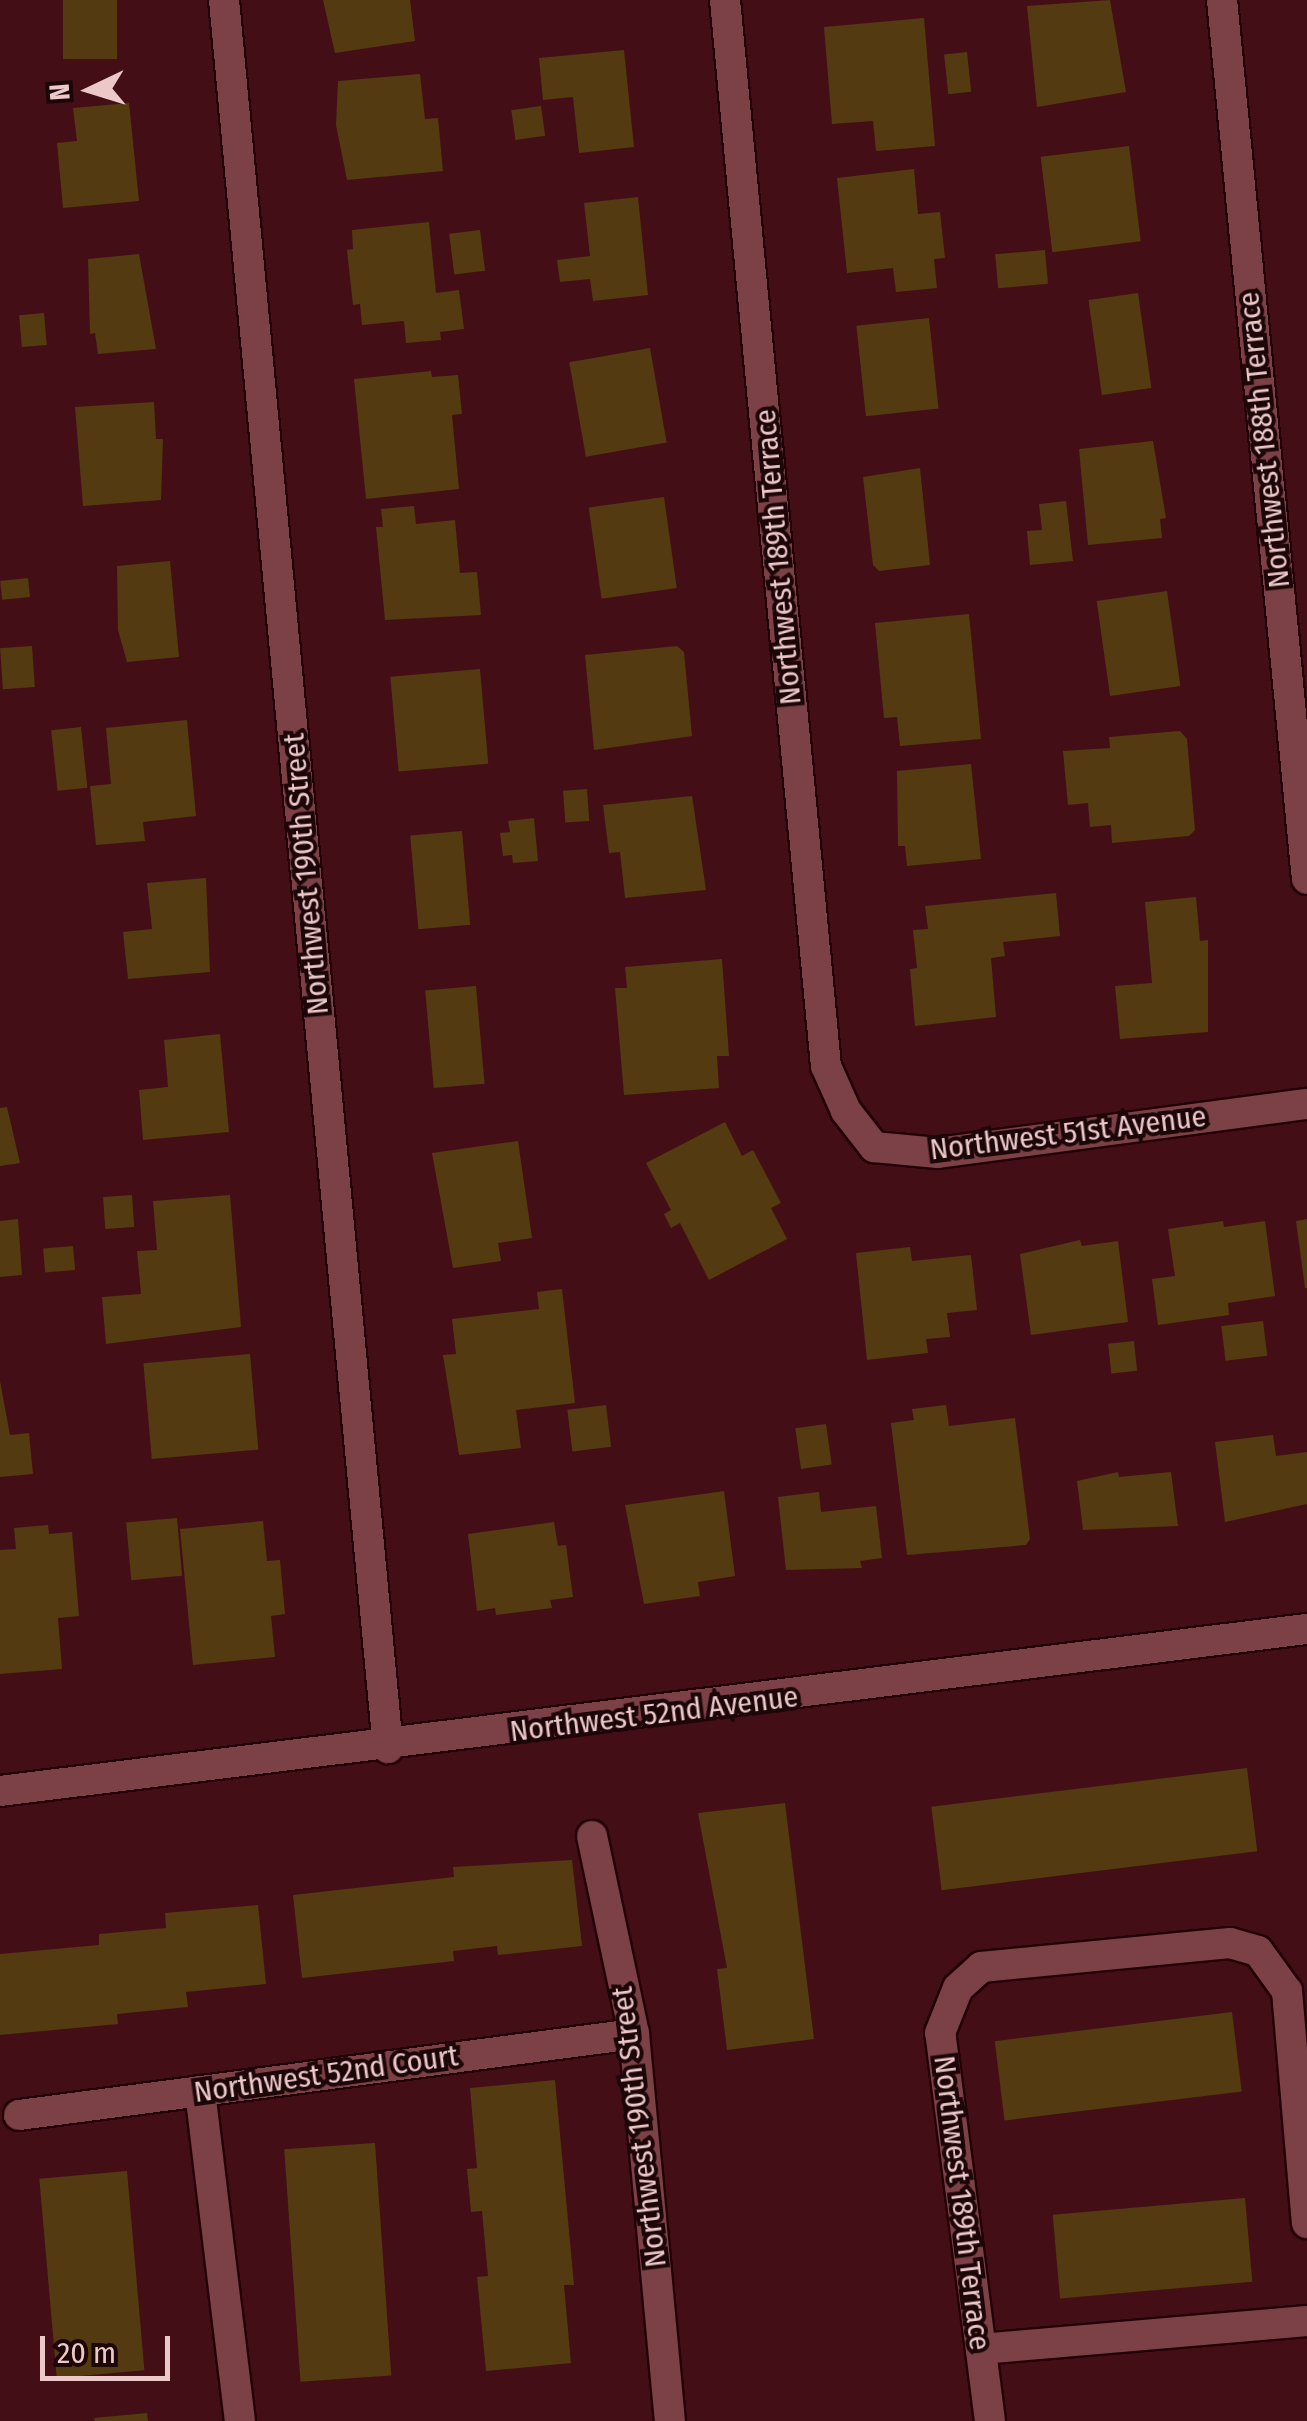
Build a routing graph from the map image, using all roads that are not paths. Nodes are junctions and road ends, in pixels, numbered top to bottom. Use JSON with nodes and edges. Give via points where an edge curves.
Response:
{"nodes":[{"id":1,"x":224,"y":0,"type":"edge"},
{"id":2,"x":725,"y":0,"type":"edge"},
{"id":3,"x":1222,"y":0,"type":"edge"},
{"id":4,"x":1307,"y":879,"type":"edge"},
{"id":5,"x":1307,"y":1104,"type":"edge"},
{"id":6,"x":846,"y":1111,"type":"joint"},
{"id":7,"x":1307,"y":1630,"type":"edge"},
{"id":8,"x":388,"y":1748,"type":"junction"},
{"id":9,"x":0,"y":1791,"type":"edge"},
{"id":10,"x":592,"y":1836,"type":"dead end"},
{"id":11,"x":634,"y":2034,"type":"junction"},
{"id":12,"x":200,"y":2091,"type":"junction"},
{"id":13,"x":19,"y":2115,"type":"dead end"},
{"id":14,"x":1307,"y":2223,"type":"edge"},
{"id":15,"x":1307,"y":2321,"type":"edge"},
{"id":16,"x":981,"y":2348,"type":"junction"},
{"id":17,"x":240,"y":2421,"type":"edge"},
{"id":18,"x":670,"y":2421,"type":"edge"},
{"id":19,"x":990,"y":2421,"type":"edge"}],
"edges":[{"from":1,"to":8,"type":"street","name":"Northwest 190th Street"},
{"from":2,"to":6,"type":"street","name":"Northwest 189th Terrace","via":[[826,1066]]},
{"from":3,"to":4,"type":"street","name":"Northwest 188th Terrace"},
{"from":5,"to":6,"type":"street","name":"Northwest 51st Avenue","via":[[938,1153],[874,1147]]},
{"from":7,"to":8,"type":"street","name":"Northwest 52nd Avenue"},
{"from":8,"to":9,"type":"street","name":"Northwest 52nd Avenue"},
{"from":10,"to":11,"type":"street","name":"Northwest 190th Street"},
{"from":11,"to":12,"type":"street","name":"Northwest 52nd Court"},
{"from":11,"to":18,"type":"street","name":"Northwest 190th Street"},
{"from":12,"to":13,"type":"street","name":"Northwest 52nd Court"},
{"from":12,"to":17,"type":"street"},
{"from":14,"to":16,"type":"street","name":"Northwest 189th Terrace","via":[[1287,1991],[1258,1952],[1230,1943],[982,1967],[958,1988],[940,2033]]},
{"from":15,"to":16,"type":"street"},
{"from":16,"to":19,"type":"street","name":"Northwest 189th Terrace"}]}
